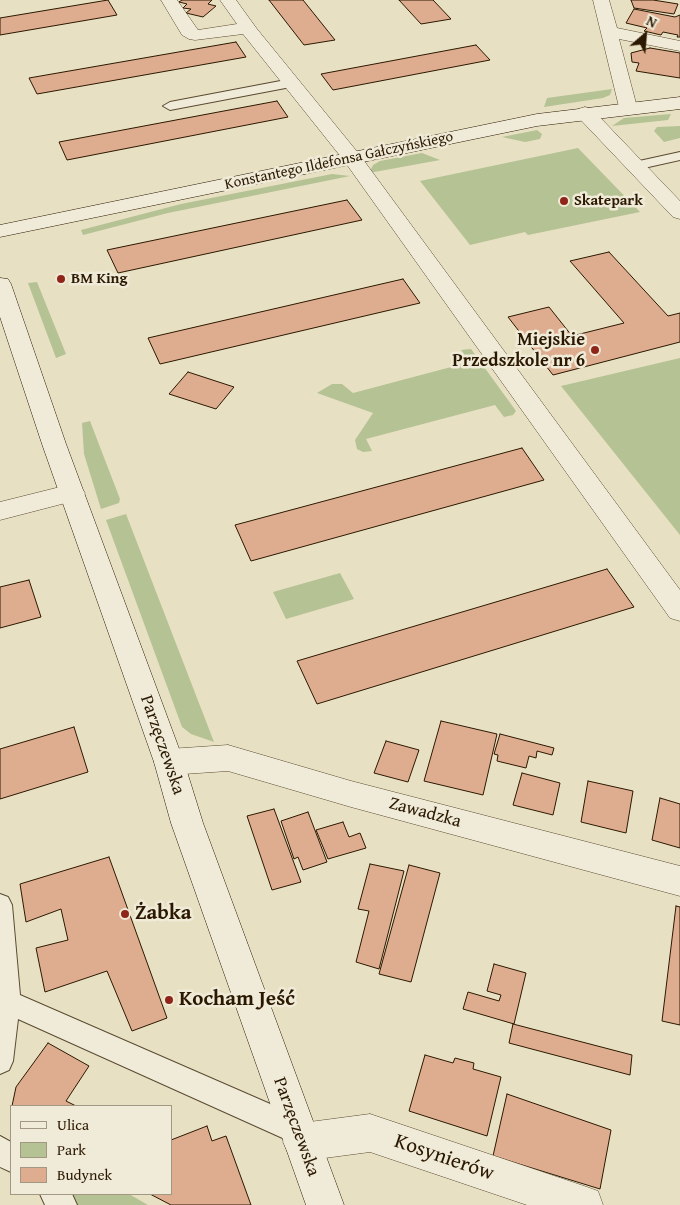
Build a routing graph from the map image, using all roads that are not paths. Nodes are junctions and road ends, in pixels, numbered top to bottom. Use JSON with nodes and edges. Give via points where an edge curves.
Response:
{"nodes":[{"id":1,"x":169,"y":0,"type":"edge"},
{"id":2,"x":228,"y":0,"type":"edge"},
{"id":3,"x":601,"y":0,"type":"edge"},
{"id":4,"x":248,"y":28,"type":"junction"},
{"id":5,"x":609,"y":32,"type":"junction"},
{"id":6,"x":680,"y":46,"type":"edge"},
{"id":7,"x":291,"y":83,"type":"junction"},
{"id":8,"x":680,"y":103,"type":"edge"},
{"id":9,"x":170,"y":106,"type":"dead end"},
{"id":10,"x":628,"y":107,"type":"junction"},
{"id":11,"x":585,"y":113,"type":"junction"},
{"id":12,"x":680,"y":156,"type":"edge"},
{"id":13,"x":352,"y":158,"type":"junction"},
{"id":14,"x":634,"y":166,"type":"junction"},
{"id":15,"x":680,"y":213,"type":"edge"},
{"id":16,"x":0,"y":231,"type":"edge"},
{"id":17,"x":0,"y":284,"type":"edge"},
{"id":18,"x":72,"y":493,"type":"junction"},
{"id":19,"x":0,"y":512,"type":"edge"},
{"id":20,"x":680,"y":610,"type":"edge"},
{"id":21,"x":169,"y":762,"type":"junction"},
{"id":22,"x":680,"y":881,"type":"edge"},
{"id":23,"x":0,"y":905,"type":"edge"},
{"id":24,"x":4,"y":1003,"type":"edge"},
{"id":25,"x":0,"y":1061,"type":"edge"},
{"id":26,"x":299,"y":1136,"type":"junction"},
{"id":27,"x":55,"y":1195,"type":"edge"},
{"id":28,"x":63,"y":1205,"type":"edge"},
{"id":29,"x":325,"y":1205,"type":"edge"},
{"id":30,"x":584,"y":1205,"type":"edge"}],
"edges":[{"from":1,"to":4,"type":"street","via":[[188,31],[195,35]]},
{"from":2,"to":4,"type":"street"},
{"from":3,"to":5,"type":"street"},
{"from":4,"to":7,"type":"street"},
{"from":5,"to":6,"type":"street"},
{"from":5,"to":10,"type":"street"},
{"from":7,"to":9,"type":"lane"},
{"from":7,"to":13,"type":"street"},
{"from":8,"to":10,"type":"street","name":"Konstantego Ildefonsa Gałczyńskiego"},
{"from":10,"to":11,"type":"street","name":"Konstantego Ildefonsa Gałczyńskiego"},
{"from":11,"to":13,"type":"street","name":"Konstantego Ildefonsa Gałczyńskiego"},
{"from":11,"to":14,"type":"street"},
{"from":12,"to":14,"type":"lane"},
{"from":13,"to":16,"type":"street","name":"Konstantego Ildefonsa Gałczyńskiego"},
{"from":13,"to":20,"type":"street"},
{"from":14,"to":15,"type":"street"},
{"from":17,"to":18,"type":"street","name":"Parzęczewska"},
{"from":18,"to":19,"type":"street"},
{"from":18,"to":21,"type":"street","name":"Parzęczewska"},
{"from":21,"to":22,"type":"street","name":"Zawadzka","via":[[228,758]]},
{"from":21,"to":26,"type":"street","name":"Parzęczewska","via":[[187,823]]},
{"from":23,"to":24,"type":"lane"},
{"from":24,"to":25,"type":"lane"},
{"from":24,"to":26,"type":"lane"},
{"from":26,"to":29,"type":"street","name":"Parzęczewska"},
{"from":26,"to":30,"type":"street","name":"Kosynierów","via":[[370,1132]]},
{"from":27,"to":28,"type":"lane"}]}
